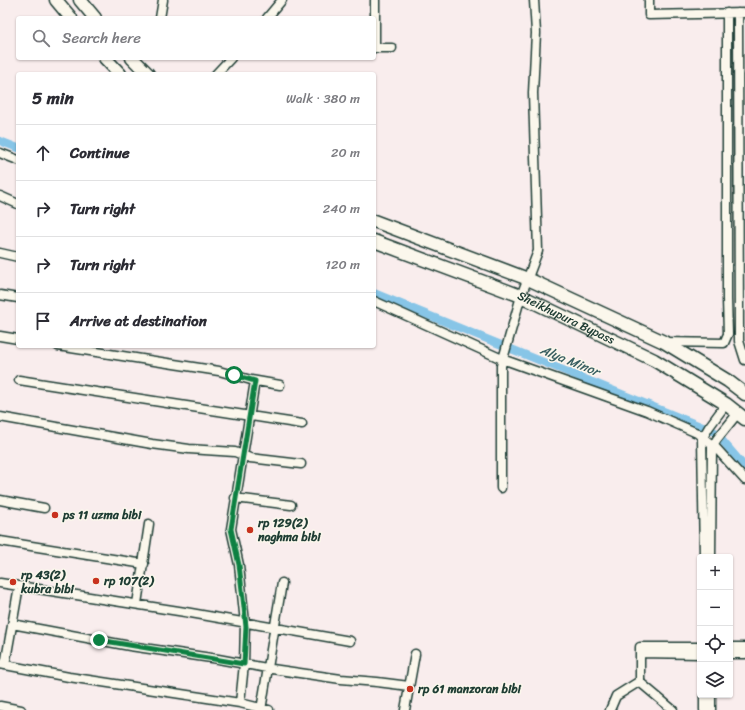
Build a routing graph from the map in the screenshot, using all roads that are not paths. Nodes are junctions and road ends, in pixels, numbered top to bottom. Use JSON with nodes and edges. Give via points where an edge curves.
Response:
{"nodes":[{"id":1,"x":56,"y":0,"type":"edge"},
{"id":2,"x":80,"y":0,"type":"edge"},
{"id":3,"x":163,"y":0,"type":"edge"},
{"id":4,"x":282,"y":0,"type":"edge"},
{"id":5,"x":375,"y":0,"type":"edge"},
{"id":6,"x":534,"y":0,"type":"edge"},
{"id":7,"x":649,"y":0,"type":"edge"},
{"id":8,"x":726,"y":13,"type":"junction"},
{"id":9,"x":741,"y":13,"type":"edge"},
{"id":10,"x":69,"y":16,"type":"edge"},
{"id":11,"x":93,"y":16,"type":"edge"},
{"id":12,"x":160,"y":16,"type":"edge"},
{"id":13,"x":269,"y":16,"type":"edge"},
{"id":14,"x":375,"y":16,"type":"edge"},
{"id":15,"x":376,"y":48,"type":"edge"},
{"id":16,"x":392,"y":48,"type":"dead end"},
{"id":17,"x":107,"y":60,"type":"edge"},
{"id":18,"x":135,"y":60,"type":"edge"},
{"id":19,"x":229,"y":60,"type":"edge"},
{"id":20,"x":118,"y":72,"type":"edge"},
{"id":21,"x":146,"y":72,"type":"edge"},
{"id":22,"x":218,"y":72,"type":"edge"},
{"id":23,"x":0,"y":153,"type":"edge"},
{"id":24,"x":16,"y":159,"type":"edge"},
{"id":25,"x":0,"y":196,"type":"edge"},
{"id":26,"x":16,"y":203,"type":"edge"},
{"id":27,"x":376,"y":222,"type":"edge"},
{"id":28,"x":376,"y":242,"type":"edge"},
{"id":29,"x":0,"y":253,"type":"edge"},
{"id":30,"x":16,"y":256,"type":"edge"},
{"id":31,"x":528,"y":279,"type":"junction"},
{"id":32,"x":0,"y":295,"type":"edge"},
{"id":33,"x":521,"y":296,"type":"junction"},
{"id":34,"x":16,"y":298,"type":"edge"},
{"id":35,"x":376,"y":302,"type":"edge"},
{"id":36,"x":0,"y":336,"type":"edge"},
{"id":37,"x":16,"y":340,"type":"edge"},
{"id":38,"x":664,"y":342,"type":"junction"},
{"id":39,"x":71,"y":348,"type":"edge"},
{"id":40,"x":502,"y":359,"type":"junction"},
{"id":41,"x":745,"y":360,"type":"edge"},
{"id":42,"x":18,"y":380,"type":"dead end"},
{"id":43,"x":255,"y":381,"type":"junction"},
{"id":44,"x":280,"y":385,"type":"dead end"},
{"id":45,"x":745,"y":394,"type":"edge"},
{"id":46,"x":726,"y":404,"type":"junction"},
{"id":47,"x":742,"y":416,"type":"edge"},
{"id":48,"x":249,"y":417,"type":"junction"},
{"id":49,"x":0,"y":418,"type":"edge"},
{"id":50,"x":302,"y":424,"type":"dead end"},
{"id":51,"x":706,"y":432,"type":"junction"},
{"id":52,"x":716,"y":440,"type":"junction"},
{"id":53,"x":242,"y":455,"type":"junction"},
{"id":54,"x":301,"y":464,"type":"dead end"},
{"id":55,"x":745,"y":480,"type":"edge"},
{"id":56,"x":501,"y":488,"type":"dead end"},
{"id":57,"x":236,"y":498,"type":"junction"},
{"id":58,"x":0,"y":500,"type":"edge"},
{"id":59,"x":291,"y":505,"type":"dead end"},
{"id":60,"x":44,"y":508,"type":"dead end"},
{"id":61,"x":149,"y":524,"type":"dead end"},
{"id":62,"x":0,"y":541,"type":"edge"},
{"id":63,"x":704,"y":554,"type":"edge"},
{"id":64,"x":711,"y":554,"type":"edge"},
{"id":65,"x":144,"y":564,"type":"junction"},
{"id":66,"x":0,"y":583,"type":"edge"},
{"id":67,"x":282,"y":583,"type":"dead end"},
{"id":68,"x":19,"y":586,"type":"junction"},
{"id":69,"x":137,"y":604,"type":"junction"},
{"id":70,"x":245,"y":623,"type":"junction"},
{"id":71,"x":12,"y":624,"type":"junction"},
{"id":72,"x":275,"y":628,"type":"junction"},
{"id":73,"x":350,"y":641,"type":"dead end"},
{"id":74,"x":697,"y":647,"type":"edge"},
{"id":75,"x":733,"y":647,"type":"edge"},
{"id":76,"x":745,"y":647,"type":"edge"},
{"id":77,"x":640,"y":653,"type":"junction"},
{"id":78,"x":415,"y":654,"type":"dead end"},
{"id":79,"x":697,"y":654,"type":"edge"},
{"id":80,"x":733,"y":654,"type":"edge"},
{"id":81,"x":745,"y":654,"type":"edge"},
{"id":82,"x":244,"y":664,"type":"junction"},
{"id":83,"x":2,"y":665,"type":"edge"},
{"id":84,"x":268,"y":669,"type":"junction"},
{"id":85,"x":640,"y":681,"type":"junction"},
{"id":86,"x":409,"y":686,"type":"junction"},
{"id":87,"x":704,"y":698,"type":"edge"},
{"id":88,"x":711,"y":698,"type":"edge"},
{"id":89,"x":240,"y":703,"type":"junction"},
{"id":90,"x":0,"y":706,"type":"edge"},
{"id":91,"x":264,"y":709,"type":"edge"},
{"id":92,"x":21,"y":710,"type":"edge"},
{"id":93,"x":405,"y":710,"type":"edge"},
{"id":94,"x":610,"y":710,"type":"edge"},
{"id":95,"x":673,"y":710,"type":"edge"},
{"id":96,"x":704,"y":710,"type":"edge"},
{"id":97,"x":710,"y":710,"type":"edge"}],
"edges":[{"from":1,"to":10,"type":"highway"},
{"from":2,"to":11,"type":"highway"},
{"from":3,"to":12,"type":"street"},
{"from":4,"to":13,"type":"street"},
{"from":5,"to":14,"type":"street"},
{"from":6,"to":31,"type":"street","via":[[536,32],[533,93],[538,251]]},
{"from":7,"to":8,"type":"street","via":[[649,15]]},
{"from":8,"to":9,"type":"street"},
{"from":8,"to":38,"type":"street","via":[[728,334],[724,342]]},
{"from":9,"to":41,"type":"street","via":[[739,341]]},
{"from":15,"to":16,"type":"street"},
{"from":17,"to":20,"type":"highway"},
{"from":18,"to":21,"type":"highway"},
{"from":19,"to":22,"type":"street"},
{"from":23,"to":24,"type":"street"},
{"from":25,"to":26,"type":"street"},
{"from":27,"to":31,"type":"highway","name":"Sheikhupura Bypass"},
{"from":28,"to":33,"type":"highway","name":"Sheikhupura Bypass"},
{"from":29,"to":30,"type":"street"},
{"from":31,"to":33,"type":"street"},
{"from":31,"to":38,"type":"highway","name":"Sheikhupura Bypass"},
{"from":32,"to":34,"type":"street"},
{"from":33,"to":40,"type":"street"},
{"from":33,"to":46,"type":"highway","name":"Sheikhupura Bypass","via":[[654,360]]},
{"from":35,"to":40,"type":"street"},
{"from":36,"to":37,"type":"street"},
{"from":38,"to":45,"type":"highway","name":"Sheikhupura Bypass"},
{"from":39,"to":43,"type":"street","via":[[219,371]]},
{"from":40,"to":51,"type":"street","via":[[647,411],[697,433]]},
{"from":40,"to":56,"type":"street"},
{"from":42,"to":48,"type":"street"},
{"from":43,"to":44,"type":"street"},
{"from":43,"to":48,"type":"street"},
{"from":46,"to":47,"type":"highway","name":"Sheikhupura Bypass"},
{"from":46,"to":51,"type":"street"},
{"from":47,"to":52,"type":"street"},
{"from":48,"to":50,"type":"street"},
{"from":48,"to":53,"type":"street"},
{"from":49,"to":53,"type":"street","via":[[152,444]]},
{"from":51,"to":52,"type":"street"},
{"from":51,"to":63,"type":"street"},
{"from":52,"to":55,"type":"street"},
{"from":52,"to":64,"type":"street"},
{"from":53,"to":54,"type":"street"},
{"from":53,"to":57,"type":"street"},
{"from":57,"to":59,"type":"street"},
{"from":57,"to":70,"type":"street","via":[[231,529],[239,565]]},
{"from":58,"to":60,"type":"street"},
{"from":61,"to":65,"type":"street"},
{"from":62,"to":65,"type":"street"},
{"from":65,"to":69,"type":"street"},
{"from":66,"to":68,"type":"street"},
{"from":67,"to":72,"type":"street"},
{"from":68,"to":69,"type":"street"},
{"from":68,"to":71,"type":"street"},
{"from":69,"to":70,"type":"street"},
{"from":70,"to":72,"type":"street"},
{"from":70,"to":82,"type":"street"},
{"from":71,"to":82,"type":"street"},
{"from":71,"to":83,"type":"street"},
{"from":72,"to":73,"type":"street"},
{"from":72,"to":84,"type":"street"},
{"from":74,"to":77,"type":"street","via":[[640,647]]},
{"from":75,"to":76,"type":"street"},
{"from":77,"to":79,"type":"street"},
{"from":77,"to":85,"type":"street"},
{"from":78,"to":86,"type":"street"},
{"from":80,"to":81,"type":"street"},
{"from":82,"to":84,"type":"street"},
{"from":82,"to":89,"type":"street"},
{"from":83,"to":89,"type":"street"},
{"from":84,"to":86,"type":"street"},
{"from":84,"to":91,"type":"street"},
{"from":85,"to":94,"type":"street","via":[[616,696]]},
{"from":85,"to":95,"type":"street"},
{"from":86,"to":93,"type":"street"},
{"from":87,"to":96,"type":"street"},
{"from":88,"to":97,"type":"street"},
{"from":89,"to":91,"type":"street"},
{"from":90,"to":92,"type":"street"}]}
